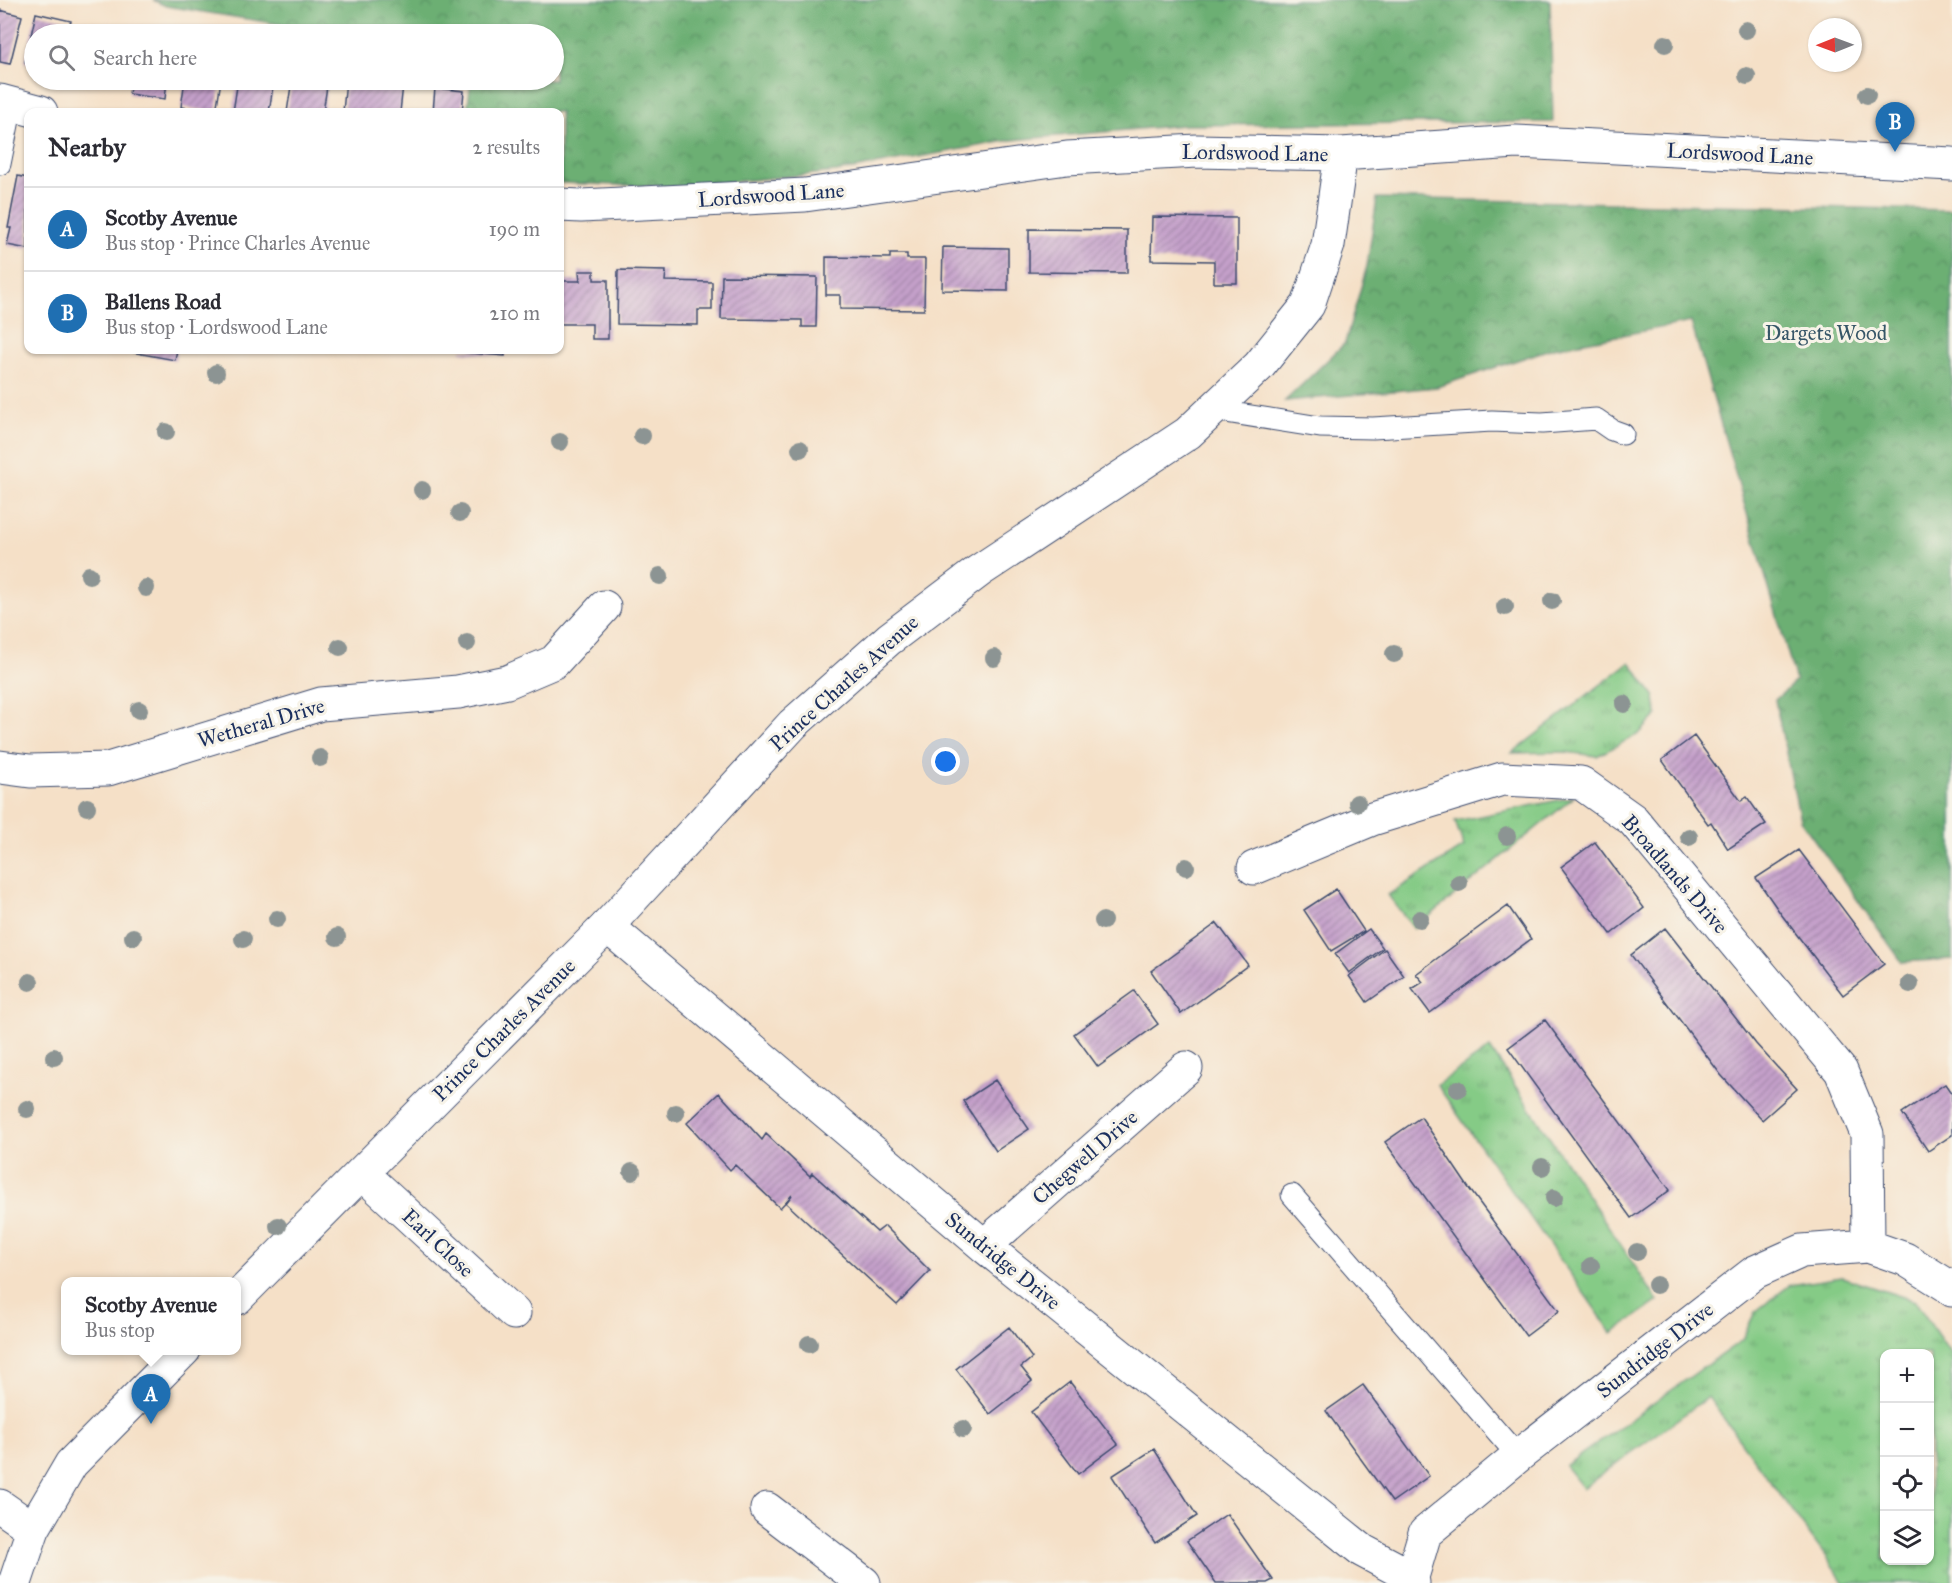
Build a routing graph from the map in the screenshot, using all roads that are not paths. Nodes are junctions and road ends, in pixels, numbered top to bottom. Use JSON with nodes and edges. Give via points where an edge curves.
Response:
{"nodes":[{"id":1,"x":18,"y":106,"type":"edge"},
{"id":2,"x":1341,"y":154,"type":"junction"},
{"id":3,"x":0,"y":164,"type":"edge"},
{"id":4,"x":1952,"y":164,"type":"edge"},
{"id":5,"x":564,"y":205,"type":"edge"},
{"id":6,"x":1213,"y":410,"type":"junction"},
{"id":7,"x":1623,"y":434,"type":"dead end"},
{"id":8,"x":604,"y":607,"type":"dead end"},
{"id":9,"x":0,"y":767,"type":"edge"},
{"id":10,"x":1254,"y":868,"type":"dead end"},
{"id":11,"x":607,"y":926,"type":"junction"},
{"id":12,"x":1186,"y":1068,"type":"dead end"},
{"id":13,"x":362,"y":1173,"type":"junction"},
{"id":14,"x":1292,"y":1195,"type":"dead end"},
{"id":15,"x":984,"y":1246,"type":"junction"},
{"id":16,"x":1868,"y":1246,"type":"junction"},
{"id":17,"x":1952,"y":1290,"type":"edge"},
{"id":18,"x":241,"y":1294,"type":"edge"},
{"id":19,"x":514,"y":1313,"type":"dead end"},
{"id":20,"x":179,"y":1355,"type":"edge"},
{"id":21,"x":1518,"y":1456,"type":"junction"},
{"id":22,"x":0,"y":1506,"type":"edge"},
{"id":23,"x":767,"y":1509,"type":"dead end"},
{"id":24,"x":33,"y":1529,"type":"junction"},
{"id":25,"x":1413,"y":1580,"type":"edge"},
{"id":26,"x":15,"y":1583,"type":"edge"},
{"id":27,"x":864,"y":1583,"type":"edge"}],
"edges":[{"from":1,"to":3,"type":"lane"},
{"from":2,"to":4,"type":"street","name":"Lordswood Lane","via":[[1516,142]]},
{"from":2,"to":5,"type":"street","name":"Lordswood Lane","via":[[1197,151],[1067,159],[805,195]]},
{"from":2,"to":6,"type":"street","name":"Prince Charles Avenue","via":[[1328,245],[1308,305],[1259,366]]},
{"from":6,"to":7,"type":"lane","via":[[1320,427],[1596,419]]},
{"from":6,"to":11,"type":"street","name":"Prince Charles Avenue","via":[[1188,433],[979,571],[889,639],[793,724]]},
{"from":8,"to":9,"type":"street","name":"Wetheral Drive","via":[[554,662],[507,682],[458,692],[321,704],[108,769],[30,771]]},
{"from":10,"to":16,"type":"street","name":"Broadlands Drive","via":[[1372,819],[1502,779],[1581,783],[1633,820],[1841,1071],[1867,1134]]},
{"from":11,"to":13,"type":"street","name":"Prince Charles Avenue"},
{"from":11,"to":15,"type":"street","name":"Sundridge Drive"},
{"from":12,"to":15,"type":"street","name":"Chegwell Drive"},
{"from":13,"to":18,"type":"street","name":"Prince Charles Avenue"},
{"from":13,"to":19,"type":"street","name":"Earl Close"},
{"from":14,"to":21,"type":"lane"},
{"from":15,"to":25,"type":"street","name":"Sundridge Drive","via":[[1363,1551]]},
{"from":16,"to":17,"type":"street","name":"Sundridge Drive","via":[[1905,1259]]},
{"from":16,"to":21,"type":"street","name":"Sundridge Drive","via":[[1802,1251],[1755,1272]]},
{"from":20,"to":24,"type":"street","via":[[71,1464]]},
{"from":21,"to":25,"type":"street","name":"Sundridge Drive","via":[[1425,1533]]},
{"from":22,"to":24,"type":"street"},
{"from":23,"to":27,"type":"street"},
{"from":24,"to":26,"type":"street"}]}
